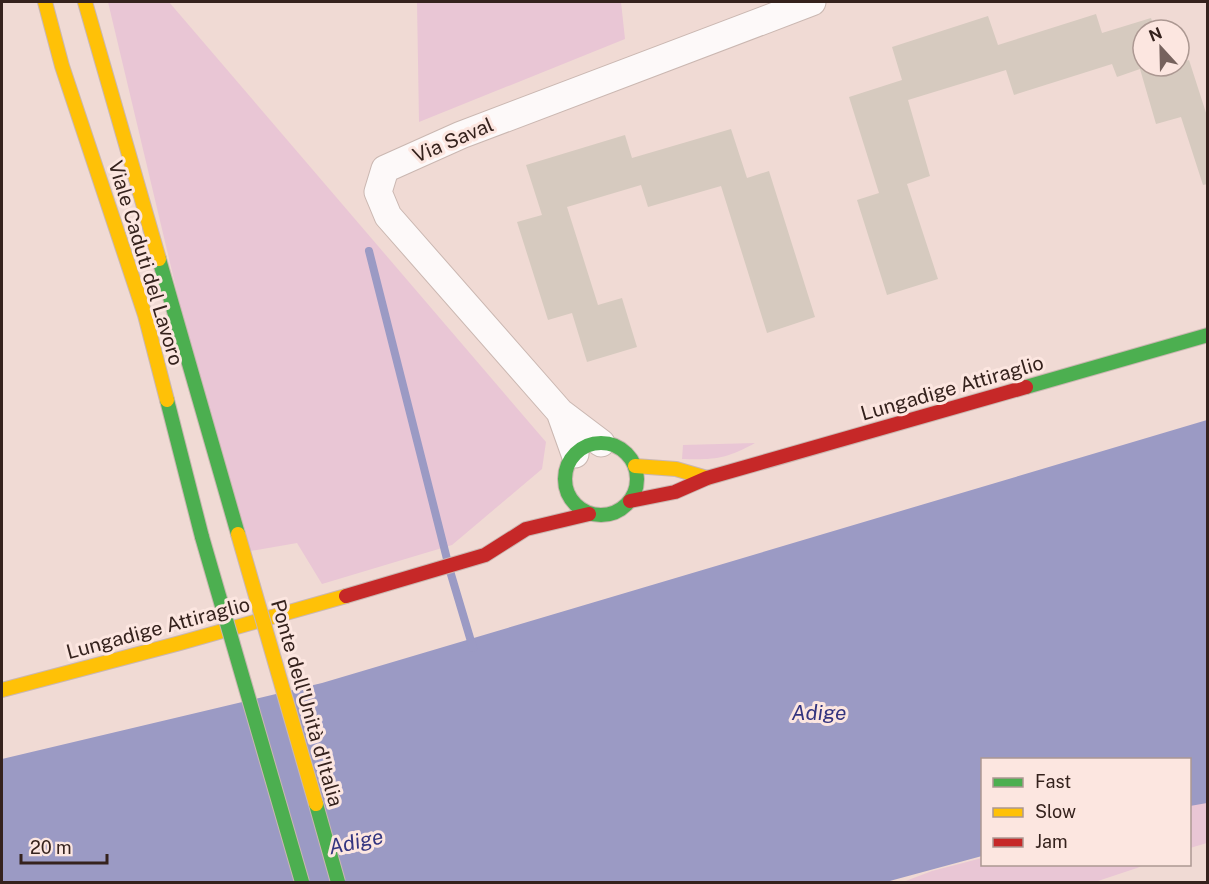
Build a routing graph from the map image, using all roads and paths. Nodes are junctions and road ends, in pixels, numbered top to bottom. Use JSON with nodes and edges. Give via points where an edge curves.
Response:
{"nodes":[{"id":1,"x":45,"y":2,"type":"edge"},
{"id":2,"x":85,"y":2,"type":"edge"},
{"id":3,"x":812,"y":2,"type":"edge"},
{"id":4,"x":1208,"y":335,"type":"edge"},
{"id":5,"x":560,"y":412,"type":"junction"},
{"id":6,"x":601,"y":443,"type":"junction"},
{"id":7,"x":570,"y":466,"type":"junction"},
{"id":8,"x":635,"y":466,"type":"junction"},
{"id":9,"x":707,"y":478,"type":"junction"},
{"id":10,"x":552,"y":494,"type":"dead end"},
{"id":11,"x":630,"y":501,"type":"junction"},
{"id":12,"x":541,"y":509,"type":"dead end"},
{"id":13,"x":589,"y":514,"type":"junction"},
{"id":14,"x":526,"y":529,"type":"junction"},
{"id":15,"x":238,"y":534,"type":"joint"},
{"id":16,"x":2,"y":690,"type":"edge"},
{"id":17,"x":302,"y":882,"type":"edge"},
{"id":18,"x":338,"y":882,"type":"edge"}],
"edges":[{"from":1,"to":17,"type":"main road","name":"Viale Caduti del Lavoro","bridge":true,"via":[[62,66],[145,315],[202,537]]},
{"from":2,"to":15,"type":"main road","name":"Viale Caduti del Lavoro"},
{"from":3,"to":5,"type":"street","name":"Via Saval","via":[[460,135],[385,169],[378,192],[388,216]]},
{"from":4,"to":9,"type":"main road","name":"Lungadige Attiraglio"},
{"from":5,"to":6,"type":"street","name":"Via Saval"},
{"from":5,"to":7,"type":"street","name":"Via Saval"},
{"from":6,"to":7,"type":"main road","via":[[583,448]]},
{"from":6,"to":8,"type":"main road","via":[[619,447]]},
{"from":7,"to":10,"type":"main road"},
{"from":7,"to":13,"type":"main road","via":[[566,489],[571,500]]},
{"from":8,"to":9,"type":"main road","via":[[676,469]]},
{"from":8,"to":11,"type":"main road","via":[[638,485]]},
{"from":9,"to":11,"type":"main road","name":"Lungadige Attiraglio","via":[[675,492]]},
{"from":11,"to":13,"type":"main road","name":"Lungadige Attiraglio","via":[[612,514]]},
{"from":12,"to":14,"type":"main road","name":"Lungadige Attiraglio"},
{"from":13,"to":14,"type":"main road","name":"Lungadige Attiraglio"},
{"from":14,"to":16,"type":"main road","name":"Lungadige Attiraglio","via":[[485,555],[424,574]]},
{"from":15,"to":18,"type":"main road","name":"Ponte dell'Unità d'Italia","bridge":true}]}
